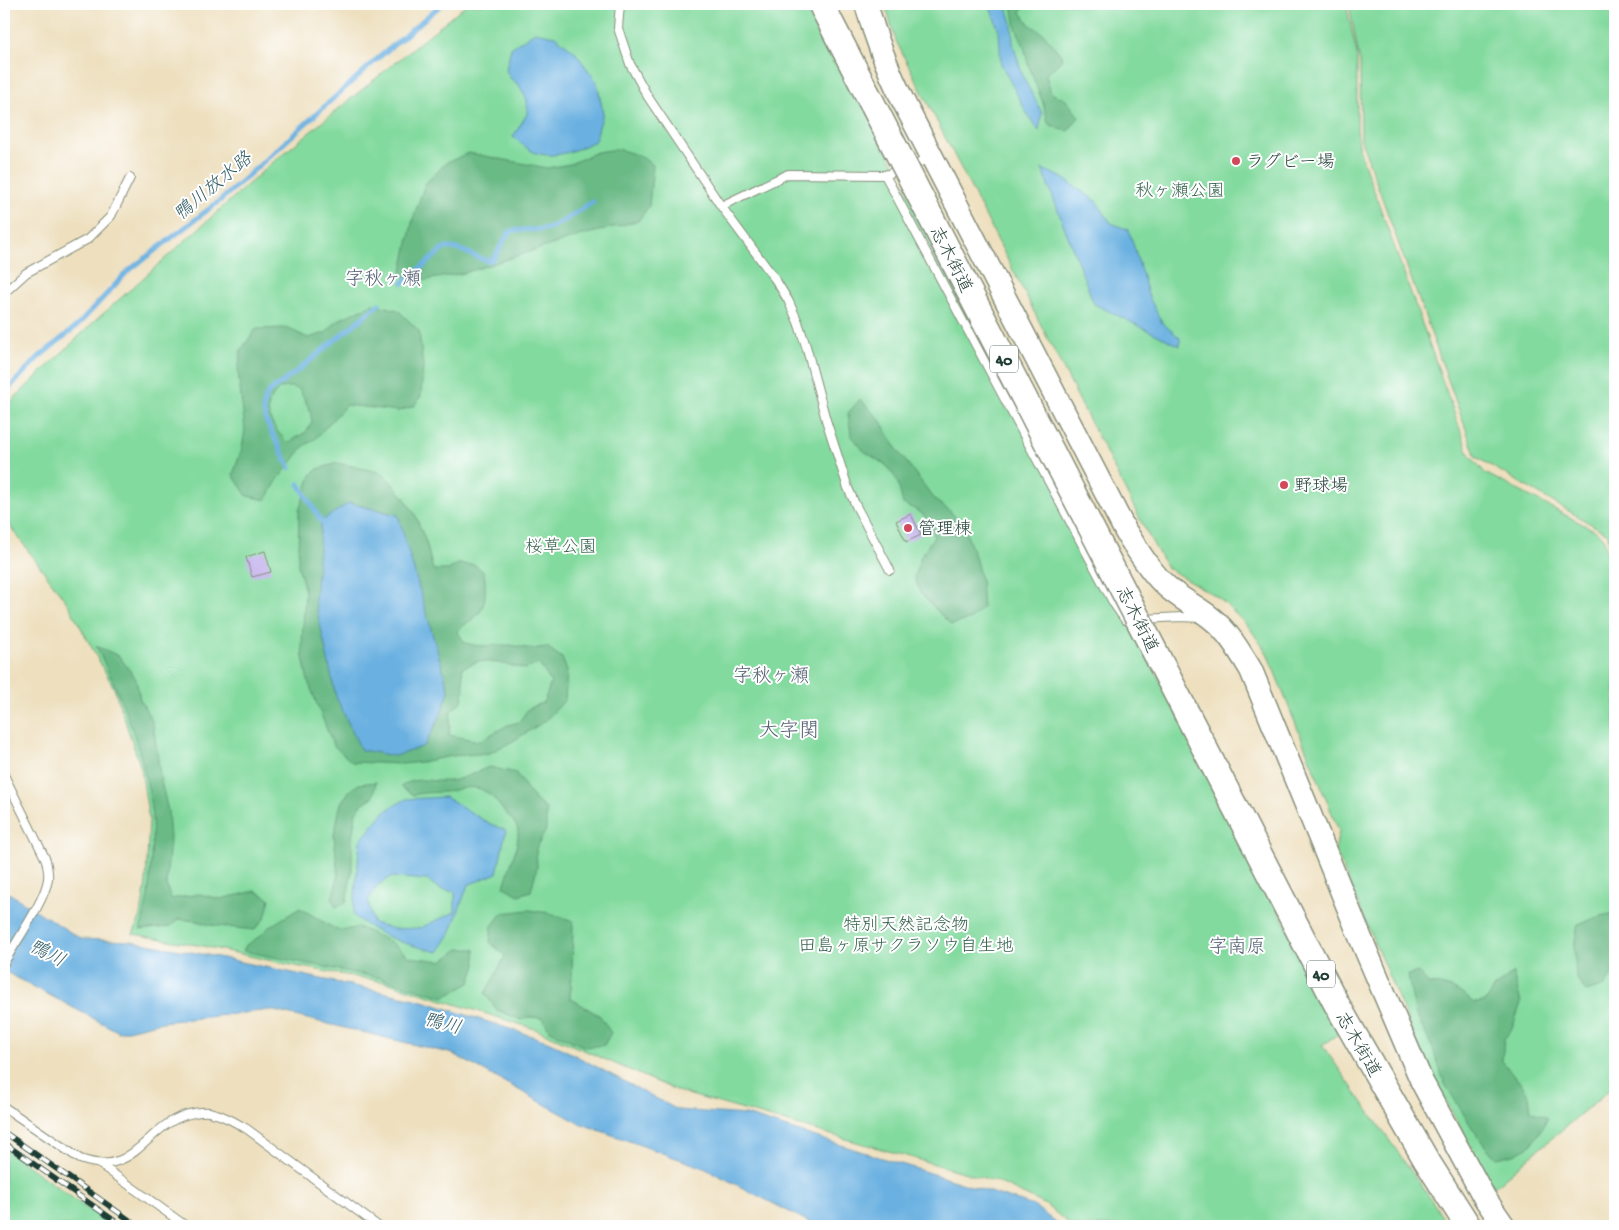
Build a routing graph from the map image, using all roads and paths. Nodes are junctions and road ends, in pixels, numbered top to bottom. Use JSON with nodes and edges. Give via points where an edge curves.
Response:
{"nodes":[{"id":1,"x":620,"y":4,"type":"edge"},
{"id":2,"x":821,"y":4,"type":"edge"},
{"id":3,"x":866,"y":4,"type":"edge"},
{"id":4,"x":932,"y":157,"type":"junction"},
{"id":5,"x":886,"y":176,"type":"junction"},
{"id":6,"x":130,"y":178,"type":"dead end"},
{"id":7,"x":721,"y":206,"type":"junction"},
{"id":8,"x":4,"y":292,"type":"edge"},
{"id":9,"x":890,"y":570,"type":"dead end"},
{"id":10,"x":1212,"y":618,"type":"junction"},
{"id":11,"x":4,"y":775,"type":"edge"},
{"id":12,"x":4,"y":963,"type":"edge"},
{"id":13,"x":4,"y":1107,"type":"edge"},
{"id":14,"x":100,"y":1164,"type":"junction"},
{"id":15,"x":186,"y":1226,"type":"edge"},
{"id":16,"x":378,"y":1226,"type":"edge"},
{"id":17,"x":1468,"y":1226,"type":"edge"},
{"id":18,"x":1504,"y":1226,"type":"edge"}],
"edges":[{"from":1,"to":7,"type":"lane","via":[[618,28],[630,64],[648,97]]},
{"from":2,"to":17,"type":"main road","name":"志木街道","number":"40","bridge":true,"via":[[1336,1003],[1424,1158]]},
{"from":3,"to":4,"type":"street","via":[[891,75]]},
{"from":4,"to":5,"type":"lane"},
{"from":4,"to":10,"type":"street","via":[[1126,532],[1162,583]]},
{"from":5,"to":7,"type":"lane","via":[[788,174]]},
{"from":5,"to":10,"type":"lane","via":[[1125,620]]},
{"from":6,"to":8,"type":"lane","via":[[112,216],[88,239],[26,273]]},
{"from":7,"to":9,"type":"lane","via":[[788,300],[806,346],[848,488]]},
{"from":10,"to":18,"type":"street","via":[[1251,670],[1422,1082],[1475,1181]]},
{"from":11,"to":12,"type":"lane","via":[[46,860],[48,880]]},
{"from":13,"to":14,"type":"lane","via":[[80,1159]]},
{"from":14,"to":15,"type":"lane"},
{"from":14,"to":16,"type":"lane","via":[[118,1162],[132,1154],[167,1124],[186,1114],[207,1111],[228,1117],[247,1129]]}]}
